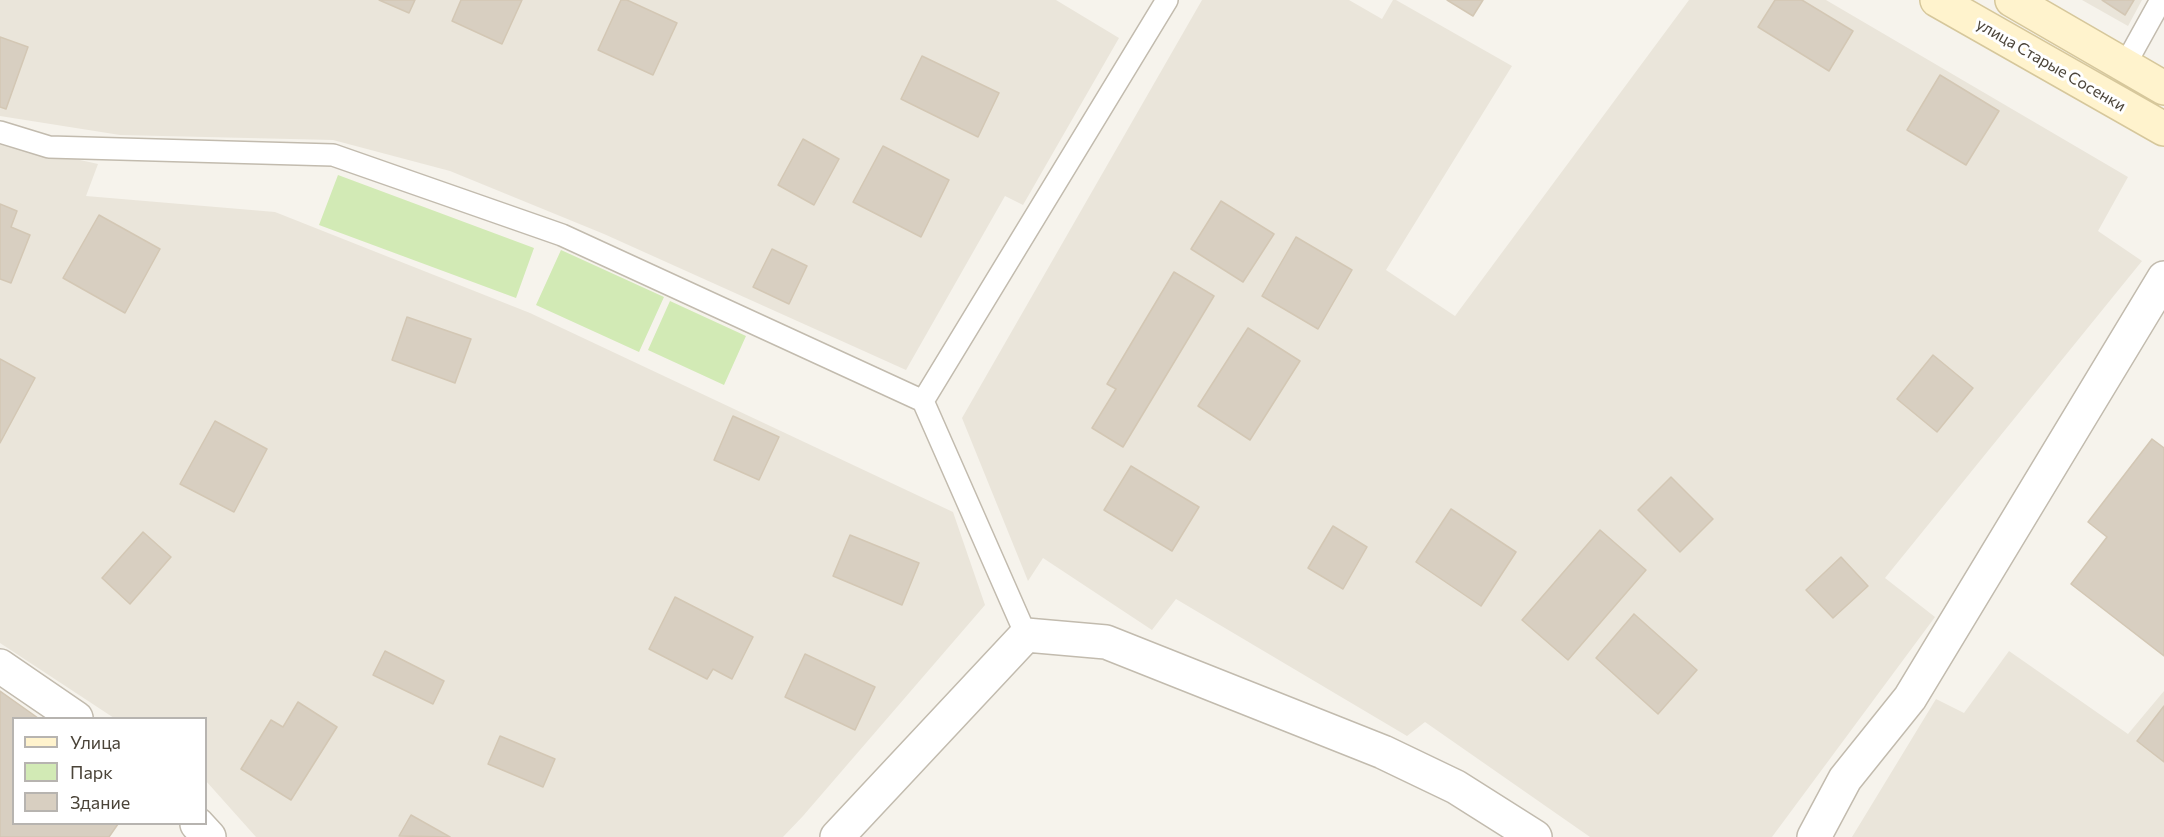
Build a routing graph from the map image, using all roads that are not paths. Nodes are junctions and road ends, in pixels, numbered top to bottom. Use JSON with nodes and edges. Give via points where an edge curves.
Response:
{"nodes":[{"id":1,"x":1167,"y":0,"type":"edge"},
{"id":2,"x":1937,"y":0,"type":"edge"},
{"id":3,"x":2012,"y":0,"type":"edge"},
{"id":4,"x":2161,"y":0,"type":"edge"},
{"id":5,"x":2125,"y":65,"type":"junction"},
{"id":6,"x":2164,"y":88,"type":"edge"},
{"id":7,"x":2164,"y":129,"type":"edge"},
{"id":8,"x":0,"y":132,"type":"edge"},
{"id":9,"x":2164,"y":278,"type":"edge"},
{"id":10,"x":923,"y":401,"type":"junction"},
{"id":11,"x":1026,"y":635,"type":"junction"},
{"id":12,"x":0,"y":666,"type":"edge"},
{"id":13,"x":75,"y":717,"type":"edge"},
{"id":14,"x":198,"y":825,"type":"edge"},
{"id":15,"x":209,"y":837,"type":"edge"},
{"id":16,"x":837,"y":837,"type":"edge"},
{"id":17,"x":1535,"y":837,"type":"edge"},
{"id":18,"x":1814,"y":837,"type":"edge"}],
"edges":[{"from":1,"to":10,"type":"lane"},
{"from":2,"to":7,"type":"main road","name":"улица Старые Сосенки"},
{"from":3,"to":5,"type":"main road"},
{"from":4,"to":5,"type":"lane"},
{"from":5,"to":6,"type":"main road"},
{"from":8,"to":10,"type":"lane","via":[[49,147],[333,155],[562,235]]},
{"from":9,"to":18,"type":"street","via":[[1910,698],[1845,779]]},
{"from":10,"to":11,"type":"lane"},
{"from":11,"to":16,"type":"street"},
{"from":11,"to":17,"type":"street","via":[[1106,642],[1383,752],[1456,787]]},
{"from":12,"to":13,"type":"street"},
{"from":14,"to":15,"type":"street"}]}
